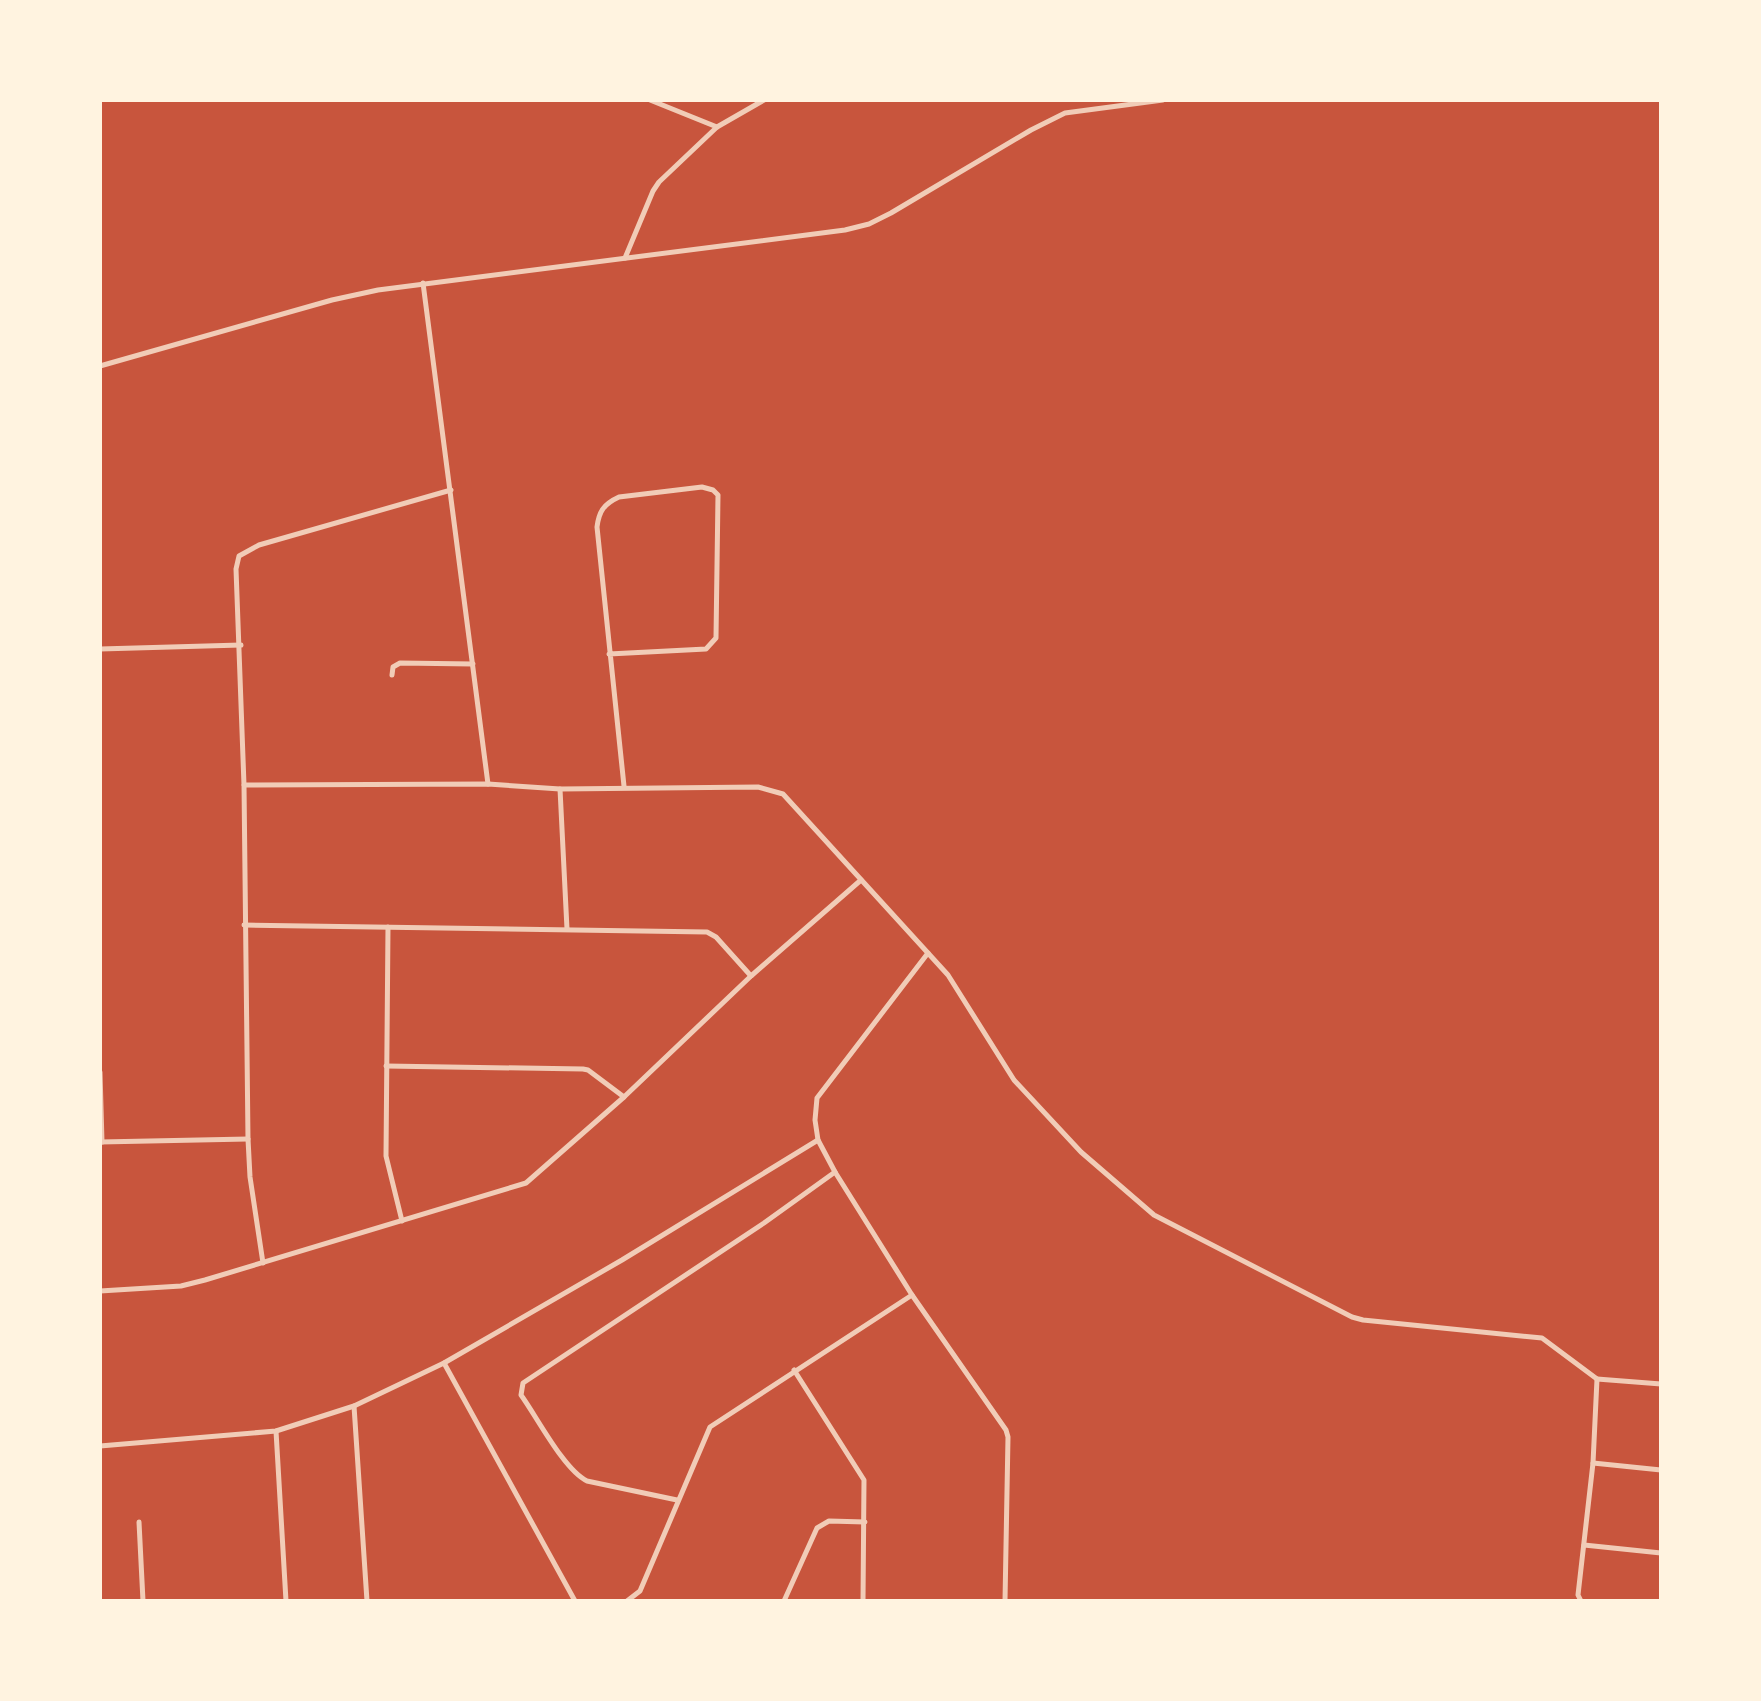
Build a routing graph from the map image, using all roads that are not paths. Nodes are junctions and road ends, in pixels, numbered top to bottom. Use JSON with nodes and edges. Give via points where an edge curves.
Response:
{"nodes":[{"id":1,"x":650,"y":100,"type":"edge"},
{"id":2,"x":764,"y":100,"type":"edge"},
{"id":3,"x":1163,"y":100,"type":"edge"},
{"id":4,"x":717,"y":127,"type":"junction"},
{"id":5,"x":625,"y":258,"type":"junction"},
{"id":6,"x":423,"y":283,"type":"junction"},
{"id":7,"x":100,"y":366,"type":"edge"},
{"id":8,"x":451,"y":490,"type":"junction"},
{"id":9,"x":241,"y":645,"type":"junction"},
{"id":10,"x":100,"y":649,"type":"edge"},
{"id":11,"x":609,"y":654,"type":"junction"},
{"id":12,"x":473,"y":664,"type":"junction"},
{"id":13,"x":392,"y":675,"type":"dead end"},
{"id":14,"x":488,"y":784,"type":"junction"},
{"id":15,"x":244,"y":785,"type":"junction"},
{"id":16,"x":624,"y":786,"type":"junction"},
{"id":17,"x":560,"y":789,"type":"junction"},
{"id":18,"x":861,"y":880,"type":"junction"},
{"id":19,"x":244,"y":925,"type":"junction"},
{"id":20,"x":388,"y":927,"type":"junction"},
{"id":21,"x":567,"y":929,"type":"junction"},
{"id":22,"x":928,"y":953,"type":"junction"},
{"id":23,"x":751,"y":976,"type":"junction"},
{"id":24,"x":386,"y":1066,"type":"junction"},
{"id":25,"x":100,"y":1072,"type":"edge"},
{"id":26,"x":624,"y":1097,"type":"junction"},
{"id":27,"x":248,"y":1139,"type":"junction"},
{"id":28,"x":818,"y":1140,"type":"junction"},
{"id":29,"x":101,"y":1142,"type":"edge"},
{"id":30,"x":835,"y":1172,"type":"junction"},
{"id":31,"x":402,"y":1221,"type":"junction"},
{"id":32,"x":263,"y":1263,"type":"junction"},
{"id":33,"x":100,"y":1291,"type":"edge"},
{"id":34,"x":912,"y":1295,"type":"junction"},
{"id":35,"x":444,"y":1363,"type":"junction"},
{"id":36,"x":794,"y":1370,"type":"junction"},
{"id":37,"x":1597,"y":1379,"type":"junction"},
{"id":38,"x":1661,"y":1384,"type":"edge"},
{"id":39,"x":354,"y":1406,"type":"junction"},
{"id":40,"x":276,"y":1431,"type":"junction"},
{"id":41,"x":100,"y":1446,"type":"edge"},
{"id":42,"x":1593,"y":1463,"type":"junction"},
{"id":43,"x":1661,"y":1470,"type":"edge"},
{"id":44,"x":677,"y":1500,"type":"junction"},
{"id":45,"x":139,"y":1522,"type":"dead end"},
{"id":46,"x":865,"y":1522,"type":"junction"},
{"id":47,"x":1584,"y":1545,"type":"junction"},
{"id":48,"x":1661,"y":1553,"type":"edge"},
{"id":49,"x":143,"y":1601,"type":"edge"},
{"id":50,"x":286,"y":1601,"type":"edge"},
{"id":51,"x":367,"y":1601,"type":"edge"},
{"id":52,"x":575,"y":1601,"type":"edge"},
{"id":53,"x":627,"y":1601,"type":"edge"},
{"id":54,"x":784,"y":1601,"type":"edge"},
{"id":55,"x":863,"y":1601,"type":"edge"},
{"id":56,"x":1005,"y":1601,"type":"edge"},
{"id":57,"x":1581,"y":1601,"type":"edge"}],
"edges":[{"from":1,"to":4,"type":"street"},
{"from":2,"to":4,"type":"street"},
{"from":3,"to":5,"type":"street","via":[[1065,113],[869,224]]},
{"from":4,"to":5,"type":"street","via":[[659,182]]},
{"from":5,"to":6,"type":"street"},
{"from":6,"to":7,"type":"street","via":[[332,300]]},
{"from":6,"to":8,"type":"street"},
{"from":8,"to":9,"type":"street","via":[[249,548],[239,556],[236,569]]},
{"from":8,"to":12,"type":"street"},
{"from":9,"to":10,"type":"street"},
{"from":9,"to":15,"type":"street"},
{"from":11,"to":11,"type":"street","via":[[599,512],[619,497],[713,490],[718,495],[716,638],[706,649]]},
{"from":11,"to":16,"type":"street"},
{"from":12,"to":13,"type":"street","via":[[400,663]]},
{"from":12,"to":14,"type":"street"},
{"from":14,"to":15,"type":"street"},
{"from":14,"to":17,"type":"street"},
{"from":15,"to":19,"type":"street"},
{"from":16,"to":17,"type":"street"},
{"from":16,"to":18,"type":"street","via":[[758,787],[783,794]]},
{"from":17,"to":21,"type":"street"},
{"from":18,"to":22,"type":"street"},
{"from":18,"to":23,"type":"street"},
{"from":19,"to":20,"type":"street"},
{"from":19,"to":27,"type":"street"},
{"from":20,"to":21,"type":"street"},
{"from":20,"to":24,"type":"street"},
{"from":21,"to":23,"type":"street","via":[[707,932]]},
{"from":22,"to":28,"type":"street","via":[[817,1098]]},
{"from":22,"to":37,"type":"street","via":[[968,1002],[1020,1086],[1081,1152],[1154,1215],[1352,1317],[1542,1338]]},
{"from":23,"to":26,"type":"street"},
{"from":24,"to":26,"type":"street","via":[[583,1069]]},
{"from":24,"to":31,"type":"street","via":[[386,1156]]},
{"from":25,"to":29,"type":"street"},
{"from":26,"to":31,"type":"street","via":[[526,1183]]},
{"from":27,"to":29,"type":"street"},
{"from":27,"to":32,"type":"street"},
{"from":28,"to":30,"type":"street"},
{"from":28,"to":35,"type":"street"},
{"from":30,"to":34,"type":"street"},
{"from":30,"to":44,"type":"street","via":[[523,1383],[521,1395],[578,1476]]},
{"from":31,"to":32,"type":"street"},
{"from":32,"to":33,"type":"street","via":[[181,1286]]},
{"from":34,"to":36,"type":"street"},
{"from":34,"to":56,"type":"street","via":[[1008,1437]]},
{"from":35,"to":39,"type":"street"},
{"from":35,"to":52,"type":"street"},
{"from":36,"to":44,"type":"street","via":[[710,1427]]},
{"from":36,"to":46,"type":"street","via":[[862,1474]]},
{"from":37,"to":38,"type":"street"},
{"from":37,"to":42,"type":"street"},
{"from":39,"to":40,"type":"street"},
{"from":39,"to":51,"type":"street"},
{"from":40,"to":41,"type":"street"},
{"from":40,"to":50,"type":"street"},
{"from":42,"to":43,"type":"street"},
{"from":42,"to":47,"type":"street"},
{"from":44,"to":53,"type":"street","via":[[640,1591]]},
{"from":45,"to":49,"type":"street"},
{"from":46,"to":54,"type":"street","via":[[829,1521],[817,1528]]},
{"from":46,"to":55,"type":"street"},
{"from":47,"to":48,"type":"street"},
{"from":47,"to":57,"type":"street"}]}
